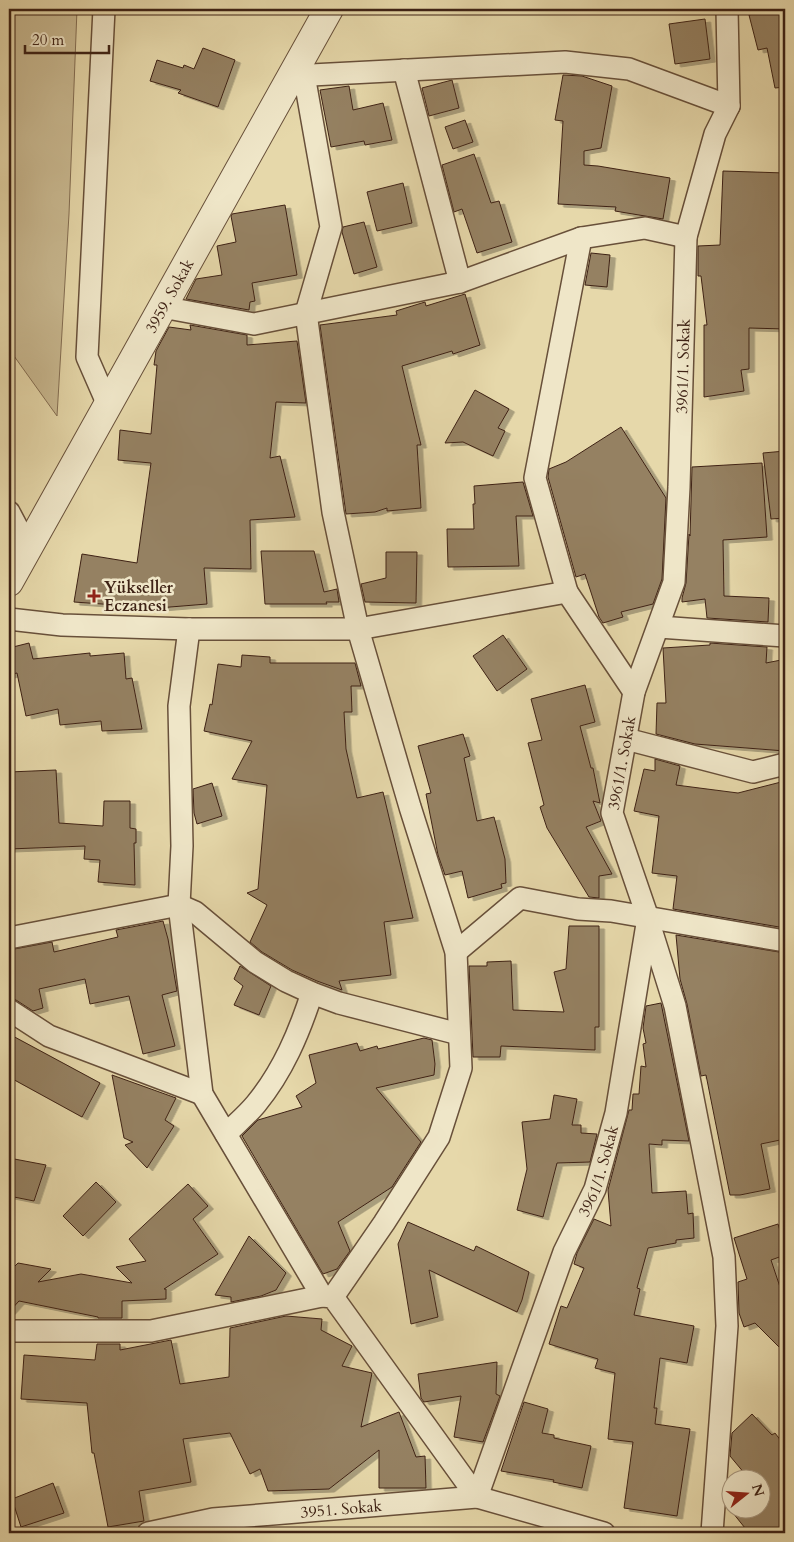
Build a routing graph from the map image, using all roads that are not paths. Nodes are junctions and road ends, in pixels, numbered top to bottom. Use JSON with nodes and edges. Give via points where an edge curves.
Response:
{"nodes":[{"id":1,"x":104,"y":9,"type":"edge"},
{"id":2,"x":329,"y":9,"type":"edge"},
{"id":3,"x":727,"y":9,"type":"edge"},
{"id":4,"x":404,"y":70,"type":"junction"},
{"id":5,"x":298,"y":76,"type":"junction"},
{"id":6,"x":729,"y":106,"type":"junction"},
{"id":7,"x":686,"y":237,"type":"junction"},
{"id":8,"x":581,"y":238,"type":"junction"},
{"id":9,"x":460,"y":282,"type":"junction"},
{"id":10,"x":162,"y":307,"type":"junction"},
{"id":11,"x":306,"y":313,"type":"junction"},
{"id":12,"x":108,"y":405,"type":"junction"},
{"id":13,"x":9,"y":512,"type":"edge"},
{"id":14,"x":28,"y":548,"type":"junction"},
{"id":15,"x":9,"y":582,"type":"edge"},
{"id":16,"x":567,"y":592,"type":"junction"},
{"id":17,"x":9,"y":619,"type":"edge"},
{"id":18,"x":659,"y":627,"type":"junction"},
{"id":19,"x":188,"y":629,"type":"junction"},
{"id":20,"x":358,"y":629,"type":"junction"},
{"id":21,"x":785,"y":636,"type":"edge"},
{"id":22,"x":634,"y":692,"type":"junction"},
{"id":23,"x":626,"y":739,"type":"junction"},
{"id":24,"x":785,"y":764,"type":"edge"},
{"id":25,"x":179,"y":905,"type":"junction"},
{"id":26,"x":648,"y":918,"type":"junction"},
{"id":27,"x":9,"y":938,"type":"edge"},
{"id":28,"x":785,"y":941,"type":"edge"},
{"id":29,"x":456,"y":952,"type":"junction"},
{"id":30,"x":312,"y":993,"type":"junction"},
{"id":31,"x":9,"y":1010,"type":"edge"},
{"id":32,"x":459,"y":1034,"type":"junction"},
{"id":33,"x":202,"y":1094,"type":"junction"},
{"id":34,"x":226,"y":1134,"type":"junction"},
{"id":35,"x":327,"y":1296,"type":"junction"},
{"id":36,"x":9,"y":1331,"type":"edge"},
{"id":37,"x":477,"y":1498,"type":"junction"},
{"id":38,"x":148,"y":1533,"type":"edge"},
{"id":39,"x":604,"y":1533,"type":"edge"},
{"id":40,"x":712,"y":1533,"type":"edge"}],
"edges":[{"from":1,"to":12,"type":"street","via":[[88,357]]},
{"from":2,"to":5,"type":"street","name":"3959. Sokak"},
{"from":3,"to":6,"type":"street","name":"3961/1. Sokak"},
{"from":4,"to":5,"type":"street"},
{"from":4,"to":6,"type":"street","via":[[565,62],[629,70]]},
{"from":4,"to":9,"type":"street"},
{"from":5,"to":10,"type":"street","name":"3959. Sokak"},
{"from":5,"to":11,"type":"street","via":[[331,227]]},
{"from":6,"to":7,"type":"street","name":"3961/1. Sokak","via":[[715,134]]},
{"from":7,"to":8,"type":"street","via":[[645,228]]},
{"from":7,"to":18,"type":"street","name":"3961/1. Sokak","via":[[674,582]]},
{"from":8,"to":9,"type":"street"},
{"from":8,"to":16,"type":"street","via":[[535,478]]},
{"from":9,"to":11,"type":"street"},
{"from":10,"to":11,"type":"street","via":[[254,324]]},
{"from":10,"to":12,"type":"street","name":"3959. Sokak"},
{"from":11,"to":20,"type":"street","via":[[334,512]]},
{"from":12,"to":14,"type":"street","name":"3959. Sokak"},
{"from":13,"to":14,"type":"street"},
{"from":14,"to":15,"type":"street","name":"3959. Sokak"},
{"from":16,"to":20,"type":"street"},
{"from":16,"to":22,"type":"street"},
{"from":17,"to":19,"type":"street","via":[[62,625]]},
{"from":18,"to":21,"type":"street"},
{"from":18,"to":22,"type":"street","name":"3961/1. Sokak"},
{"from":19,"to":20,"type":"street"},
{"from":19,"to":25,"type":"street","via":[[179,706],[182,846]]},
{"from":20,"to":29,"type":"street"},
{"from":22,"to":23,"type":"street","name":"3961/1. Sokak"},
{"from":23,"to":24,"type":"street","via":[[753,772]]},
{"from":23,"to":26,"type":"street","name":"3961/1. Sokak","via":[[612,813]]},
{"from":25,"to":27,"type":"street"},
{"from":25,"to":30,"type":"street","via":[[195,912],[256,962]]},
{"from":25,"to":33,"type":"street"},
{"from":26,"to":28,"type":"street"},
{"from":26,"to":29,"type":"street","via":[[520,898]]},
{"from":26,"to":37,"type":"street","name":"3961/1. Sokak","via":[[616,1113],[595,1189],[564,1252]]},
{"from":26,"to":40,"type":"street","via":[[675,1006],[724,1257],[727,1326]]},
{"from":29,"to":32,"type":"street"},
{"from":30,"to":32,"type":"street"},
{"from":30,"to":34,"type":"street","via":[[295,1039],[274,1080],[256,1105]]},
{"from":31,"to":33,"type":"street","via":[[49,1036]]},
{"from":32,"to":35,"type":"street","via":[[460,1068],[439,1137],[384,1223]]},
{"from":33,"to":34,"type":"street"},
{"from":34,"to":35,"type":"street"},
{"from":35,"to":36,"type":"street","via":[[151,1330]]},
{"from":35,"to":37,"type":"street"},
{"from":37,"to":38,"type":"street","name":"3951. Sokak","via":[[213,1519]]},
{"from":37,"to":39,"type":"street","name":"3951. Sokak"}]}
